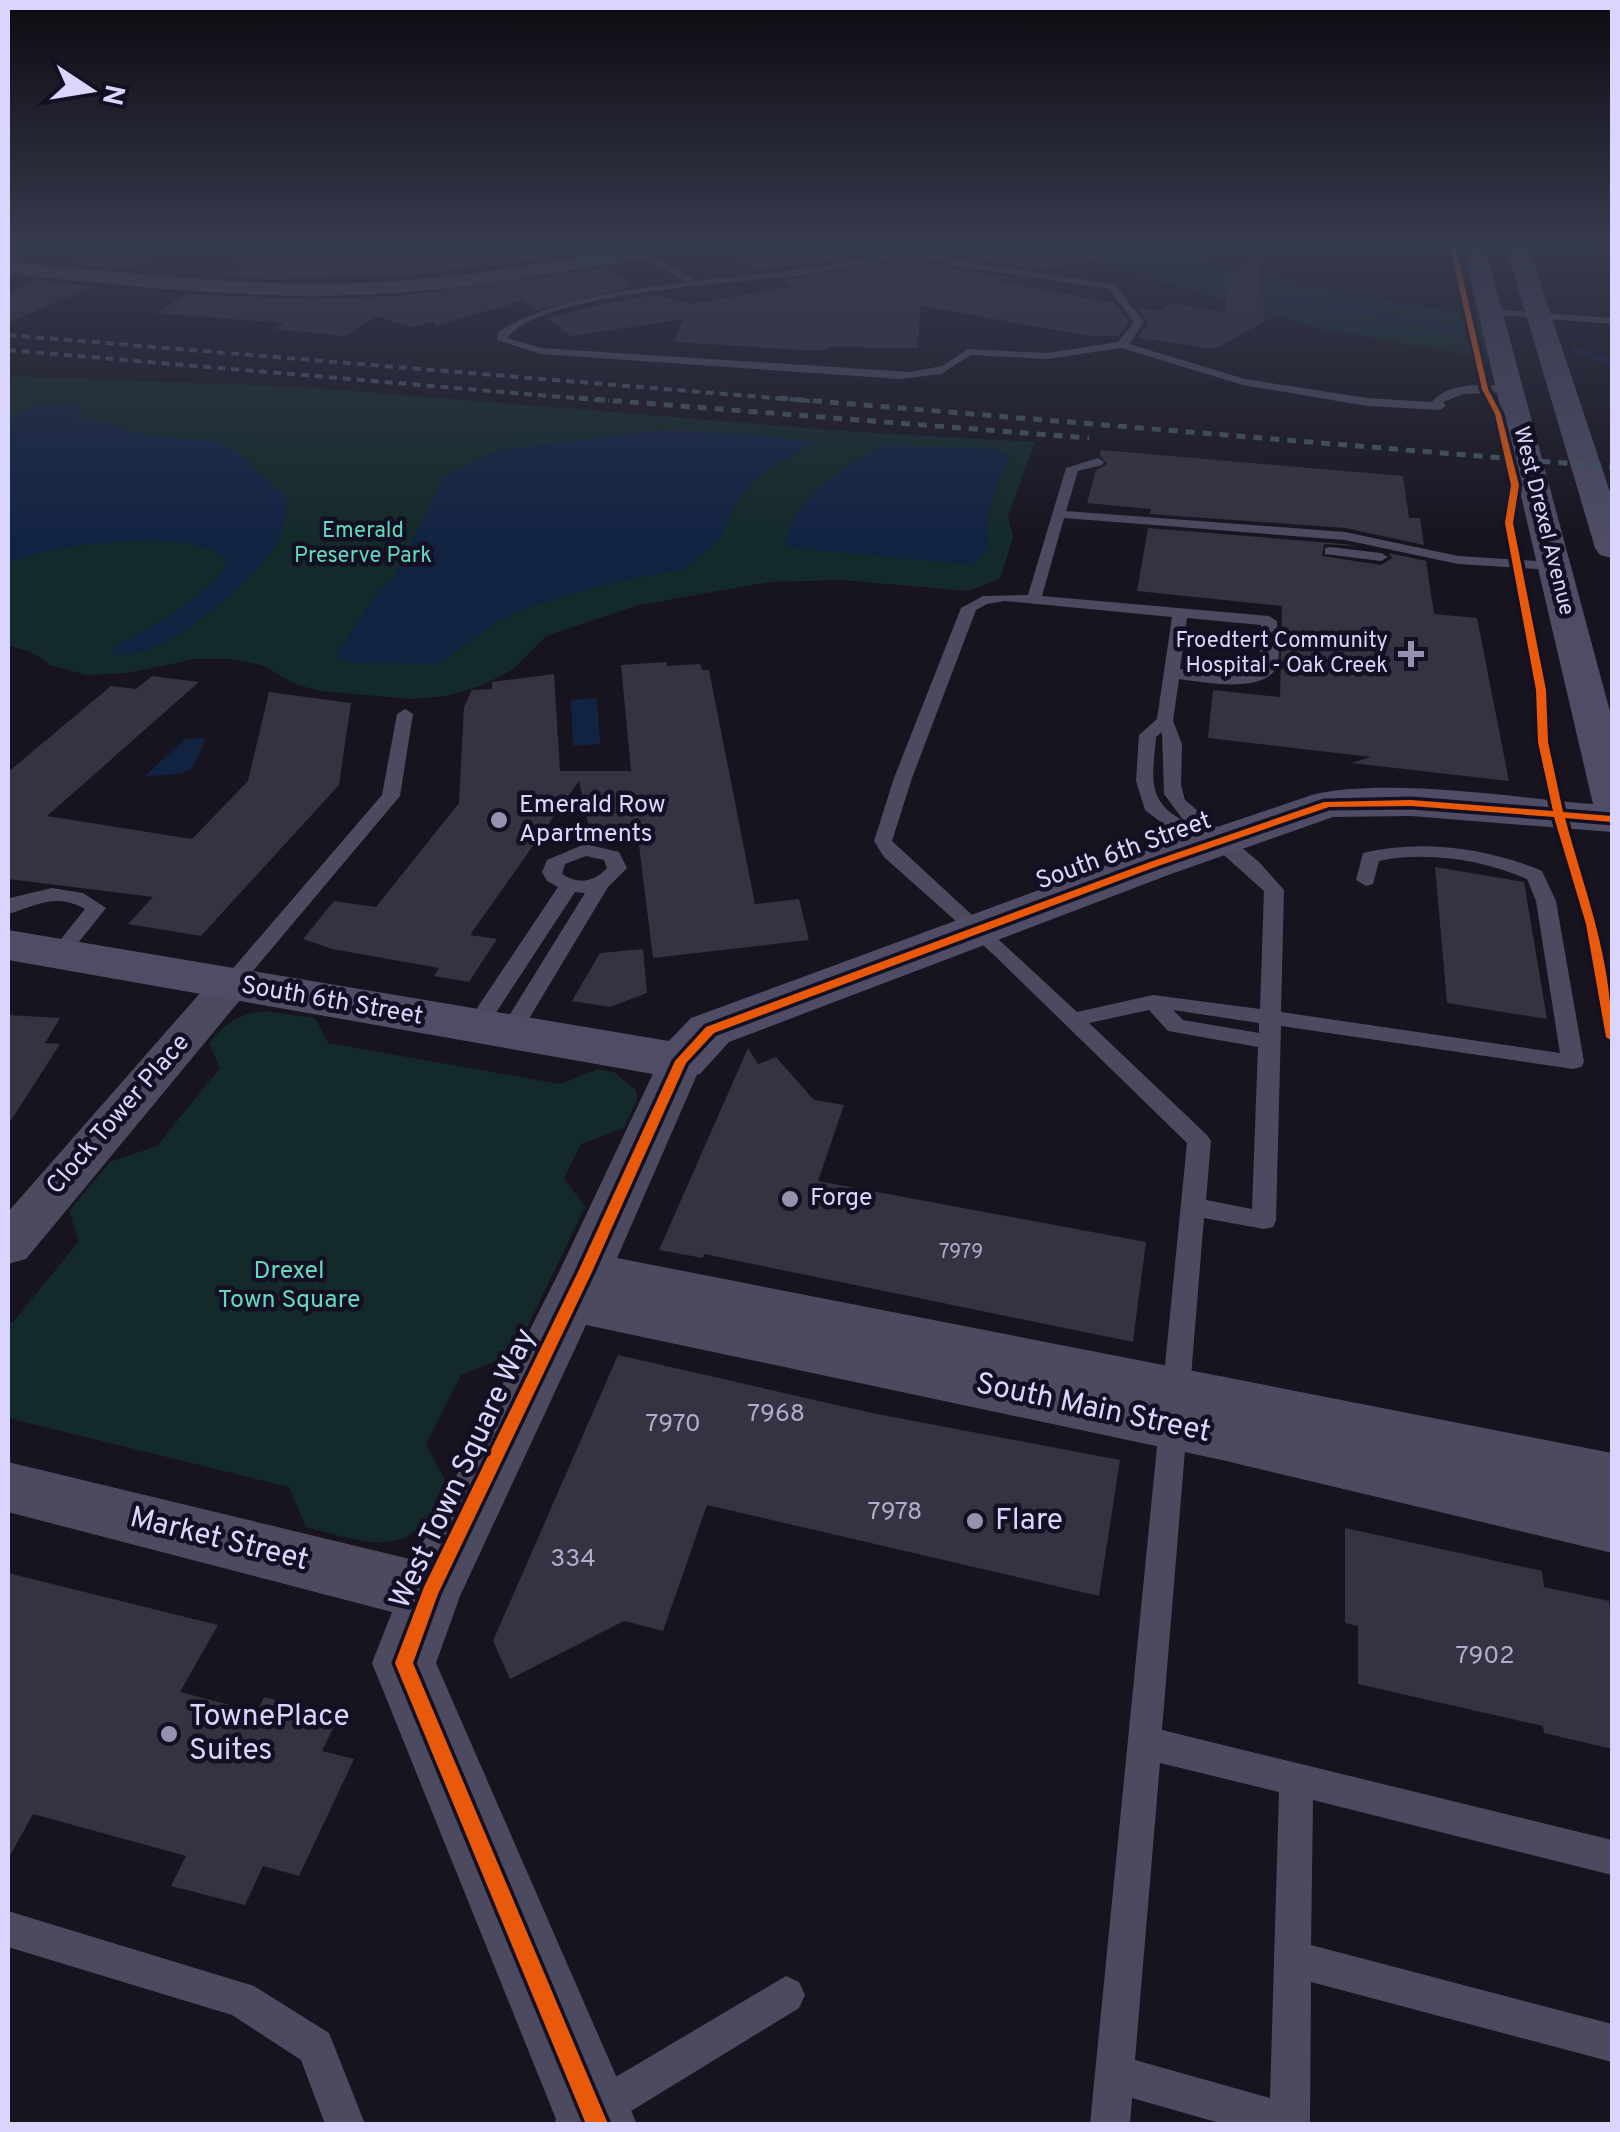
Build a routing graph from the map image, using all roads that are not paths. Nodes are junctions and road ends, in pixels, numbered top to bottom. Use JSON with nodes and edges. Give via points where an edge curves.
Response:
{"nodes":[{"id":1,"x":511,"y":342,"type":"edge"},
{"id":2,"x":1123,"y":342,"type":"edge"},
{"id":3,"x":1498,"y":342,"type":"edge"},
{"id":4,"x":1548,"y":342,"type":"edge"},
{"id":5,"x":1120,"y":345,"type":"junction"},
{"id":6,"x":1510,"y":390,"type":"junction"},
{"id":7,"x":1098,"y":462,"type":"dead end"},
{"id":8,"x":1060,"y":514,"type":"junction"},
{"id":9,"x":1381,"y":526,"type":"dead end"},
{"id":10,"x":1344,"y":536,"type":"junction"},
{"id":11,"x":1612,"y":548,"type":"edge"},
{"id":12,"x":1330,"y":551,"type":"dead end"},
{"id":13,"x":1458,"y":560,"type":"junction"},
{"id":14,"x":1554,"y":566,"type":"junction"},
{"id":15,"x":1034,"y":599,"type":"junction"},
{"id":16,"x":1180,"y":614,"type":"junction"},
{"id":17,"x":1172,"y":673,"type":"junction"},
{"id":18,"x":405,"y":714,"type":"dead end"},
{"id":19,"x":1165,"y":720,"type":"junction"},
{"id":20,"x":1612,"y":800,"type":"edge"},
{"id":21,"x":1612,"y":820,"type":"edge"},
{"id":22,"x":1267,"y":824,"type":"junction"},
{"id":23,"x":1216,"y":842,"type":"junction"},
{"id":24,"x":1612,"y":853,"type":"edge"},
{"id":25,"x":1366,"y":880,"type":"dead end"},
{"id":26,"x":600,"y":884,"type":"junction"},
{"id":27,"x":569,"y":886,"type":"junction"},
{"id":28,"x":8,"y":908,"type":"edge"},
{"id":29,"x":977,"y":930,"type":"junction"},
{"id":30,"x":8,"y":946,"type":"edge"},
{"id":31,"x":59,"y":954,"type":"junction"},
{"id":32,"x":230,"y":984,"type":"junction"},
{"id":33,"x":1073,"y":1021,"type":"junction"},
{"id":34,"x":493,"y":1029,"type":"junction"},
{"id":35,"x":1270,"y":1029,"type":"junction"},
{"id":36,"x":680,"y":1061,"type":"junction"},
{"id":37,"x":1192,"y":1207,"type":"junction"},
{"id":38,"x":8,"y":1245,"type":"edge"},
{"id":39,"x":578,"y":1287,"type":"junction"},
{"id":40,"x":1174,"y":1409,"type":"junction"},
{"id":41,"x":1612,"y":1478,"type":"edge"},
{"id":42,"x":8,"y":1487,"type":"edge"},
{"id":43,"x":1612,"y":1526,"type":"edge"},
{"id":44,"x":430,"y":1593,"type":"junction"},
{"id":45,"x":1144,"y":1742,"type":"junction"},
{"id":46,"x":1296,"y":1779,"type":"junction"},
{"id":47,"x":1612,"y":1857,"type":"edge"},
{"id":48,"x":8,"y":1928,"type":"edge"},
{"id":49,"x":1292,"y":1959,"type":"junction"},
{"id":50,"x":786,"y":1995,"type":"dead end"},
{"id":51,"x":1612,"y":2043,"type":"edge"},
{"id":52,"x":1115,"y":2074,"type":"junction"},
{"id":53,"x":587,"y":2120,"type":"edge"},
{"id":54,"x":346,"y":2124,"type":"edge"},
{"id":55,"x":1110,"y":2124,"type":"edge"},
{"id":56,"x":1290,"y":2124,"type":"edge"}],
"edges":[{"from":1,"to":5,"type":"lane","via":[[540,351],[900,376],[936,373],[968,352],[1047,356]]},
{"from":2,"to":5,"type":"lane"},
{"from":3,"to":6,"type":"street","name":"West Drexel Avenue"},
{"from":4,"to":11,"type":"street"},
{"from":5,"to":6,"type":"lane","via":[[1214,375],[1367,402],[1440,406],[1441,397],[1465,390]]},
{"from":6,"to":14,"type":"street","name":"West Drexel Avenue"},
{"from":7,"to":8,"type":"lane","via":[[1072,468]]},
{"from":8,"to":10,"type":"lane"},
{"from":8,"to":15,"type":"lane"},
{"from":9,"to":10,"type":"lane","via":[[1379,533]]},
{"from":10,"to":13,"type":"lane"},
{"from":12,"to":13,"type":"lane","via":[[1414,564]]},
{"from":13,"to":14,"type":"lane"},
{"from":14,"to":20,"type":"street","name":"West Drexel Avenue"},
{"from":15,"to":16,"type":"lane"},
{"from":15,"to":29,"type":"lane","via":[[994,598],[970,608],[885,828],[891,853]]},
{"from":16,"to":17,"type":"lane"},
{"from":16,"to":17,"type":"lane","via":[[1270,621],[1269,668],[1251,680]]},
{"from":17,"to":19,"type":"lane"},
{"from":18,"to":32,"type":"lane","via":[[391,796]]},
{"from":19,"to":23,"type":"lane","via":[[1176,738],[1171,790]]},
{"from":19,"to":23,"type":"lane","via":[[1148,735],[1146,804]]},
{"from":21,"to":22,"type":"street","name":"South 6th Street","via":[[1369,802],[1328,804]]},
{"from":22,"to":23,"type":"street","name":"South 6th Street"},
{"from":22,"to":24,"type":"street","name":"South 6th Street","via":[[1400,824]]},
{"from":23,"to":29,"type":"street","name":"South 6th Street"},
{"from":23,"to":35,"type":"lane","via":[[1274,890]]},
{"from":25,"to":35,"type":"lane","via":[[1370,857],[1387,852],[1489,861],[1534,875],[1546,902],[1573,1062]]},
{"from":26,"to":27,"type":"lane"},
{"from":26,"to":27,"type":"lane","via":[[614,874],[616,862],[604,852],[584,850],[553,866],[554,877]]},
{"from":26,"to":34,"type":"lane"},
{"from":27,"to":34,"type":"lane"},
{"from":28,"to":31,"type":"lane","via":[[34,894],[88,901],[96,908]]},
{"from":29,"to":33,"type":"lane"},
{"from":29,"to":36,"type":"street","name":"South 6th Street","via":[[710,1030]]},
{"from":30,"to":31,"type":"street","name":"South 6th Street"},
{"from":31,"to":32,"type":"street","name":"South 6th Street"},
{"from":32,"to":34,"type":"street","name":"South 6th Street"},
{"from":32,"to":38,"type":"street","name":"Clock Tower Place"},
{"from":33,"to":35,"type":"lane","via":[[1105,1008],[1153,1002],[1176,1026]]},
{"from":33,"to":37,"type":"lane","via":[[1199,1141]]},
{"from":34,"to":36,"type":"street","name":"South 6th Street"},
{"from":35,"to":37,"type":"lane","via":[[1264,1220]]},
{"from":36,"to":39,"type":"street","name":"West Town Square Way"},
{"from":37,"to":40,"type":"lane"},
{"from":39,"to":40,"type":"street","name":"South Main Street"},
{"from":39,"to":44,"type":"street","name":"West Town Square Way"},
{"from":40,"to":41,"type":"street","name":"South Main Street"},
{"from":40,"to":43,"type":"street","name":"South Main Street"},
{"from":40,"to":45,"type":"lane"},
{"from":42,"to":44,"type":"street","name":"Market Street"},
{"from":44,"to":53,"type":"street","name":"West Town Square Way","via":[[404,1662]]},
{"from":45,"to":46,"type":"lane"},
{"from":45,"to":52,"type":"lane"},
{"from":46,"to":47,"type":"lane"},
{"from":46,"to":49,"type":"lane"},
{"from":48,"to":54,"type":"lane","via":[[241,1999],[315,2047]]},
{"from":49,"to":51,"type":"lane"},
{"from":49,"to":56,"type":"lane"},
{"from":50,"to":53,"type":"lane"},
{"from":52,"to":55,"type":"lane"},
{"from":52,"to":56,"type":"lane"}]}
